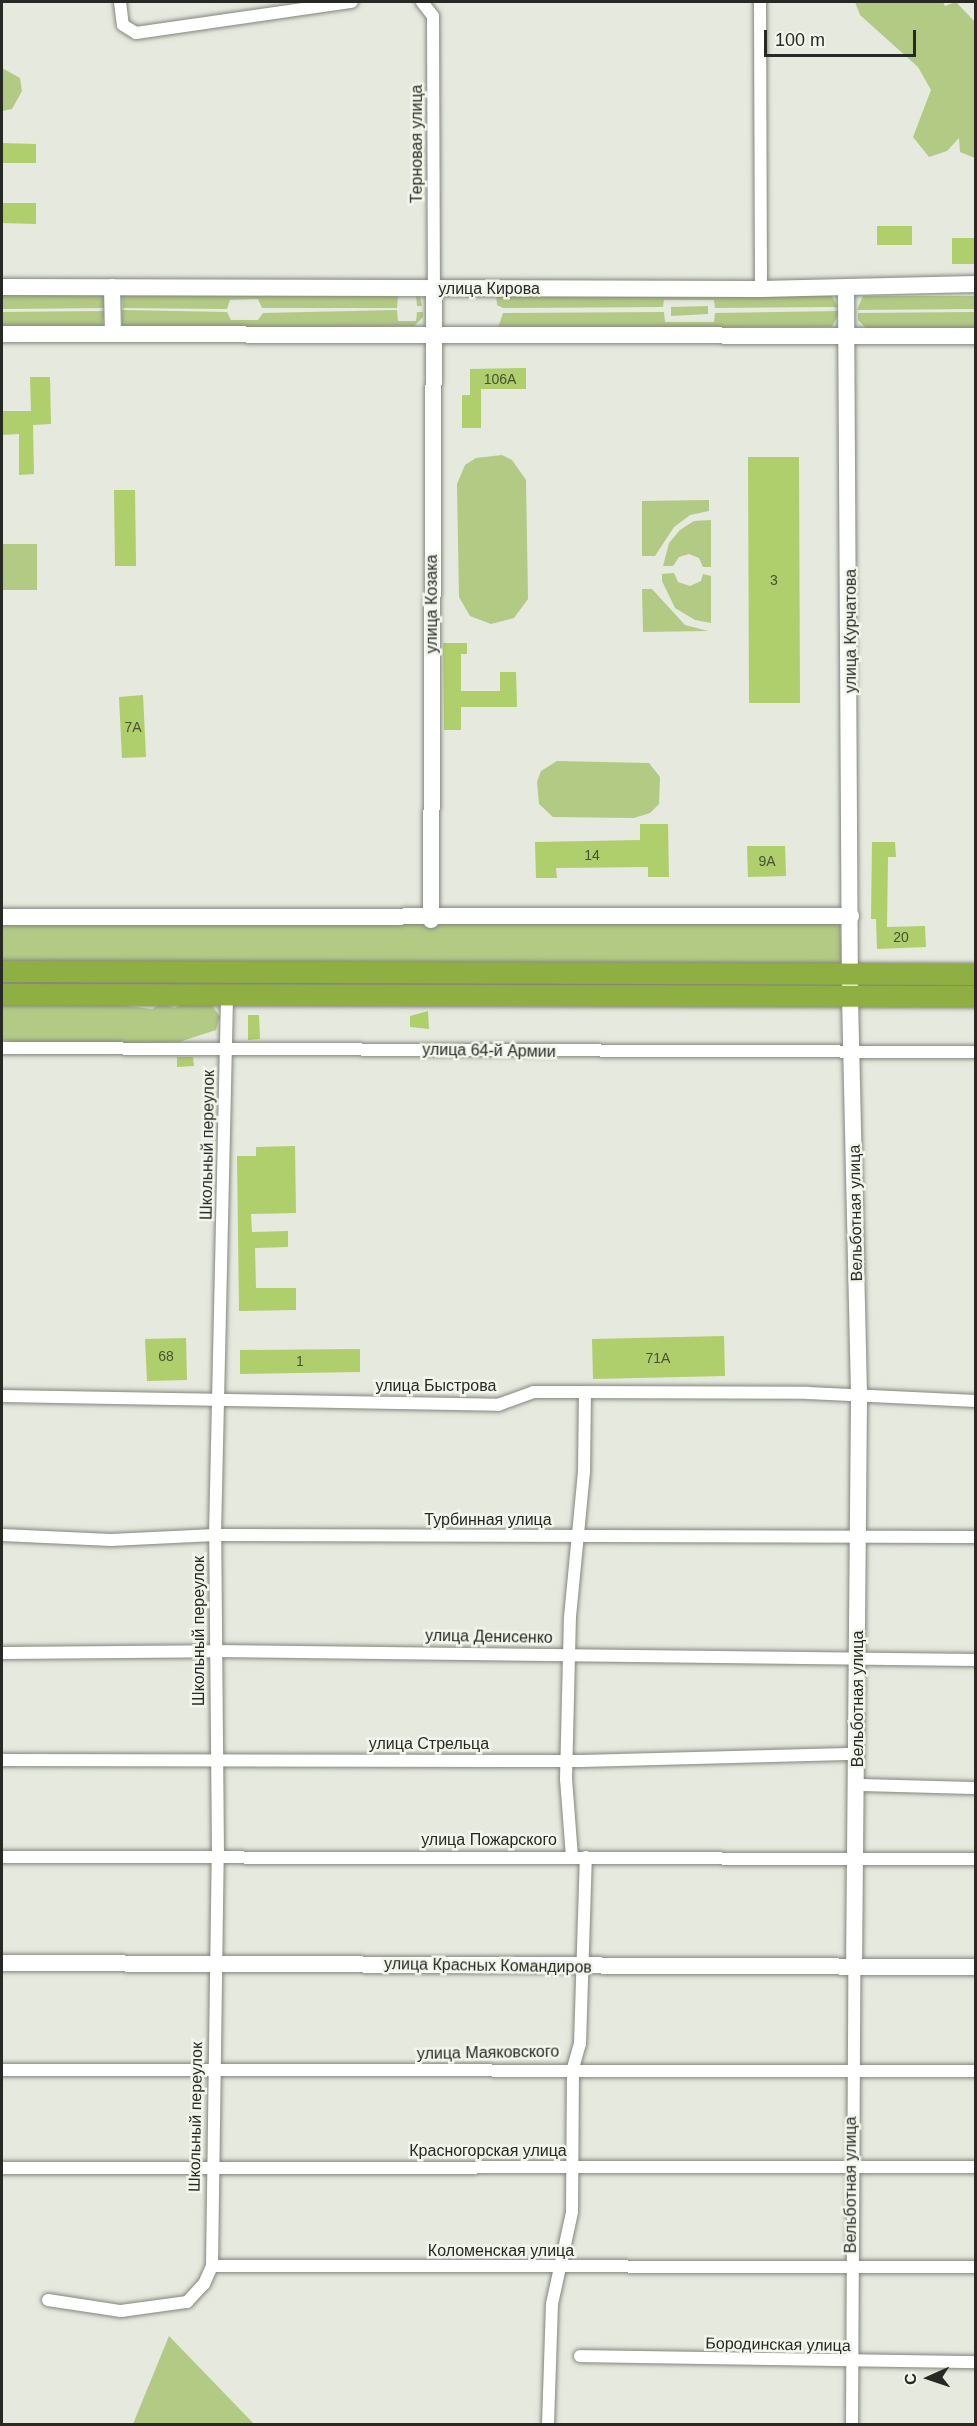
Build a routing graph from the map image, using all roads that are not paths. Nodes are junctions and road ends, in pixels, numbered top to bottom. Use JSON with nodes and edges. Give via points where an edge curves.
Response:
{"nodes":[{"id":1,"x":120,"y":2,"type":"edge"},
{"id":2,"x":352,"y":2,"type":"edge"},
{"id":3,"x":422,"y":2,"type":"edge"},
{"id":4,"x":760,"y":2,"type":"edge"},
{"id":5,"x":975,"y":284,"type":"edge"},
{"id":6,"x":2,"y":287,"type":"edge"},
{"id":7,"x":112,"y":287,"type":"junction"},
{"id":8,"x":846,"y":288,"type":"junction"},
{"id":9,"x":434,"y":289,"type":"junction"},
{"id":10,"x":761,"y":289,"type":"junction"},
{"id":11,"x":2,"y":334,"type":"edge"},
{"id":12,"x":113,"y":334,"type":"junction"},
{"id":13,"x":434,"y":336,"type":"junction"},
{"id":14,"x":975,"y":336,"type":"edge"},
{"id":15,"x":848,"y":337,"type":"junction"},
{"id":16,"x":851,"y":916,"type":"junction"},
{"id":17,"x":2,"y":917,"type":"edge"},
{"id":18,"x":431,"y":920,"type":"junction"},
{"id":19,"x":2,"y":971,"type":"edge"},
{"id":20,"x":850,"y":974,"type":"junction"},
{"id":21,"x":975,"y":974,"type":"edge"},
{"id":22,"x":2,"y":994,"type":"edge"},
{"id":23,"x":227,"y":996,"type":"junction"},
{"id":24,"x":850,"y":996,"type":"junction"},
{"id":25,"x":975,"y":996,"type":"edge"},
{"id":26,"x":227,"y":1047,"type":"junction"},
{"id":27,"x":2,"y":1048,"type":"edge"},
{"id":28,"x":852,"y":1051,"type":"junction"},
{"id":29,"x":975,"y":1052,"type":"edge"},
{"id":30,"x":585,"y":1392,"type":"junction"},
{"id":31,"x":2,"y":1396,"type":"edge"},
{"id":32,"x":218,"y":1398,"type":"junction"},
{"id":33,"x":859,"y":1398,"type":"junction"},
{"id":34,"x":975,"y":1401,"type":"edge"},
{"id":35,"x":2,"y":1534,"type":"edge"},
{"id":36,"x":215,"y":1535,"type":"junction"},
{"id":37,"x":856,"y":1536,"type":"junction"},
{"id":38,"x":574,"y":1537,"type":"junction"},
{"id":39,"x":975,"y":1537,"type":"edge"},
{"id":40,"x":215,"y":1651,"type":"junction"},
{"id":41,"x":2,"y":1653,"type":"edge"},
{"id":42,"x":570,"y":1655,"type":"junction"},
{"id":43,"x":858,"y":1660,"type":"junction"},
{"id":44,"x":975,"y":1660,"type":"edge"},
{"id":45,"x":857,"y":1754,"type":"junction"},
{"id":46,"x":2,"y":1760,"type":"edge"},
{"id":47,"x":215,"y":1760,"type":"junction"},
{"id":48,"x":568,"y":1761,"type":"junction"},
{"id":49,"x":858,"y":1785,"type":"junction"},
{"id":50,"x":975,"y":1788,"type":"edge"},
{"id":51,"x":218,"y":1856,"type":"junction"},
{"id":52,"x":2,"y":1857,"type":"edge"},
{"id":53,"x":572,"y":1857,"type":"junction"},
{"id":54,"x":586,"y":1857,"type":"junction"},
{"id":55,"x":857,"y":1858,"type":"junction"},
{"id":56,"x":975,"y":1859,"type":"edge"},
{"id":57,"x":215,"y":1962,"type":"junction"},
{"id":58,"x":2,"y":1963,"type":"edge"},
{"id":59,"x":582,"y":1967,"type":"junction"},
{"id":60,"x":854,"y":1967,"type":"junction"},
{"id":61,"x":975,"y":1967,"type":"edge"},
{"id":62,"x":213,"y":2067,"type":"junction"},
{"id":63,"x":573,"y":2068,"type":"junction"},
{"id":64,"x":2,"y":2070,"type":"edge"},
{"id":65,"x":852,"y":2070,"type":"junction"},
{"id":66,"x":975,"y":2071,"type":"edge"},
{"id":67,"x":211,"y":2165,"type":"junction"},
{"id":68,"x":851,"y":2166,"type":"junction"},
{"id":69,"x":570,"y":2167,"type":"junction"},
{"id":70,"x":975,"y":2167,"type":"edge"},
{"id":71,"x":2,"y":2168,"type":"edge"},
{"id":72,"x":212,"y":2266,"type":"junction"},
{"id":73,"x":975,"y":2266,"type":"edge"},
{"id":74,"x":558,"y":2268,"type":"junction"},
{"id":75,"x":851,"y":2268,"type":"junction"},
{"id":76,"x":48,"y":2300,"type":"dead end"},
{"id":77,"x":580,"y":2356,"type":"dead end"},
{"id":78,"x":852,"y":2362,"type":"junction"},
{"id":79,"x":975,"y":2362,"type":"edge"},
{"id":80,"x":548,"y":2424,"type":"edge"},
{"id":81,"x":852,"y":2424,"type":"edge"}],
"edges":[{"from":1,"to":2,"type":"street","via":[[123,25],[136,33]]},
{"from":3,"to":9,"type":"street","name":"Терновая улица","via":[[433,16]]},
{"from":4,"to":10,"type":"street"},
{"from":5,"to":8,"type":"street","name":"улица Кирова"},
{"from":6,"to":7,"type":"street","name":"улица Кирова"},
{"from":7,"to":9,"type":"street","name":"улица Кирова"},
{"from":7,"to":12,"type":"street"},
{"from":8,"to":10,"type":"street","name":"улица Кирова"},
{"from":8,"to":15,"type":"street","name":"улица Курчатова"},
{"from":9,"to":10,"type":"street","name":"улица Кирова"},
{"from":9,"to":13,"type":"street","name":"улица Козака"},
{"from":11,"to":12,"type":"street"},
{"from":12,"to":13,"type":"street"},
{"from":13,"to":15,"type":"street"},
{"from":13,"to":18,"type":"street","name":"улица Козака"},
{"from":14,"to":15,"type":"street"},
{"from":15,"to":16,"type":"street","name":"улица Курчатова"},
{"from":16,"to":18,"type":"street"},
{"from":16,"to":20,"type":"street","name":"улица Курчатова"},
{"from":17,"to":18,"type":"street"},
{"from":19,"to":20,"type":"highway"},
{"from":20,"to":21,"type":"highway"},
{"from":20,"to":24,"type":"street","name":"Вельботная улица"},
{"from":22,"to":23,"type":"highway"},
{"from":23,"to":24,"type":"highway"},
{"from":23,"to":26,"type":"street","name":"Школьный переулок"},
{"from":24,"to":25,"type":"highway"},
{"from":24,"to":28,"type":"street","name":"Вельботная улица"},
{"from":26,"to":27,"type":"street","name":"улица 64-й Армии"},
{"from":26,"to":28,"type":"street","name":"улица 64-й Армии","via":[[714,1054]]},
{"from":26,"to":32,"type":"street","name":"Школьный переулок"},
{"from":28,"to":29,"type":"street","name":"улица 64-й Армии"},
{"from":28,"to":33,"type":"street","name":"Вельботная улица"},
{"from":30,"to":32,"type":"street","name":"улица Быстрова","via":[[533,1392],[498,1405]]},
{"from":30,"to":33,"type":"street","name":"улица Быстрова","via":[[808,1393]]},
{"from":30,"to":38,"type":"street","via":[[584,1472]]},
{"from":31,"to":32,"type":"street","name":"улица Быстрова"},
{"from":32,"to":36,"type":"street","name":"Школьный переулок"},
{"from":33,"to":34,"type":"street","name":"улица Быстрова"},
{"from":33,"to":37,"type":"street","name":"Вельботная улица"},
{"from":35,"to":36,"type":"street","name":"Турбинная улица","via":[[111,1540]]},
{"from":36,"to":38,"type":"street","name":"Турбинная улица"},
{"from":36,"to":40,"type":"street","name":"Школьный переулок"},
{"from":37,"to":38,"type":"street","name":"Турбинная улица"},
{"from":37,"to":39,"type":"street","name":"Турбинная улица"},
{"from":37,"to":43,"type":"street","name":"Вельботная улица"},
{"from":38,"to":42,"type":"street"},
{"from":40,"to":41,"type":"street","name":"улица Денисенко"},
{"from":40,"to":42,"type":"street","name":"улица Денисенко"},
{"from":40,"to":47,"type":"street","name":"Школьный переулок"},
{"from":42,"to":43,"type":"street","name":"улица Денисенко"},
{"from":42,"to":48,"type":"street"},
{"from":43,"to":44,"type":"street","name":"улица Денисенко"},
{"from":43,"to":45,"type":"street","name":"Вельботная улица"},
{"from":45,"to":48,"type":"street","name":"улица Стрельца"},
{"from":45,"to":49,"type":"street","name":"Вельботная улица"},
{"from":46,"to":47,"type":"street","name":"улица Стрельца"},
{"from":47,"to":48,"type":"street","name":"улица Стрельца"},
{"from":47,"to":51,"type":"street","name":"Школьный переулок"},
{"from":48,"to":53,"type":"street"},
{"from":49,"to":50,"type":"street"},
{"from":49,"to":55,"type":"street","name":"Вельботная улица"},
{"from":51,"to":52,"type":"street","name":"улица Пожарского"},
{"from":51,"to":53,"type":"street","name":"улица Пожарского"},
{"from":51,"to":57,"type":"street","name":"Школьный переулок"},
{"from":53,"to":54,"type":"street","name":"улица Пожарского"},
{"from":54,"to":55,"type":"street","name":"улица Пожарского"},
{"from":54,"to":59,"type":"street"},
{"from":55,"to":56,"type":"street","name":"улица Пожарского"},
{"from":55,"to":60,"type":"street","name":"Вельботная улица"},
{"from":57,"to":58,"type":"street","name":"улица Красных Командиров"},
{"from":57,"to":59,"type":"street","name":"улица Красных Командиров"},
{"from":57,"to":62,"type":"street","name":"Школьный переулок"},
{"from":59,"to":60,"type":"street","name":"улица Красных Командиров"},
{"from":59,"to":63,"type":"street","via":[[580,2044]]},
{"from":60,"to":61,"type":"street","name":"улица Красных Командиров"},
{"from":60,"to":65,"type":"street","name":"Вельботная улица"},
{"from":62,"to":63,"type":"street","name":"улица Маяковского","via":[[311,2072]]},
{"from":62,"to":64,"type":"street","name":"улица Маяковского"},
{"from":62,"to":67,"type":"street","name":"Школьный переулок"},
{"from":63,"to":65,"type":"street","name":"улица Маяковского"},
{"from":63,"to":69,"type":"street","via":[[576,2148]]},
{"from":65,"to":66,"type":"street","name":"улица Маяковского"},
{"from":65,"to":68,"type":"street","name":"Вельботная улица"},
{"from":67,"to":69,"type":"street","name":"Красногорская улица"},
{"from":67,"to":71,"type":"street","name":"Красногорская улица"},
{"from":67,"to":72,"type":"street","name":"Школьный переулок"},
{"from":68,"to":69,"type":"street","name":"Красногорская улица"},
{"from":68,"to":70,"type":"street","name":"Красногорская улица"},
{"from":68,"to":75,"type":"street","name":"Вельботная улица"},
{"from":69,"to":74,"type":"street","via":[[572,2212]]},
{"from":72,"to":74,"type":"street","name":"Коломенская улица"},
{"from":72,"to":76,"type":"street","via":[[204,2284],[187,2302],[121,2311]]},
{"from":73,"to":75,"type":"street","name":"Коломенская улица"},
{"from":74,"to":75,"type":"street","name":"Коломенская улица"},
{"from":74,"to":80,"type":"street"},
{"from":75,"to":78,"type":"street","name":"Вельботная улица"},
{"from":77,"to":78,"type":"street","name":"Бородинская улица"},
{"from":78,"to":79,"type":"street","name":"Бородинская улица"},
{"from":78,"to":81,"type":"street","name":"Вельботная улица"}]}
